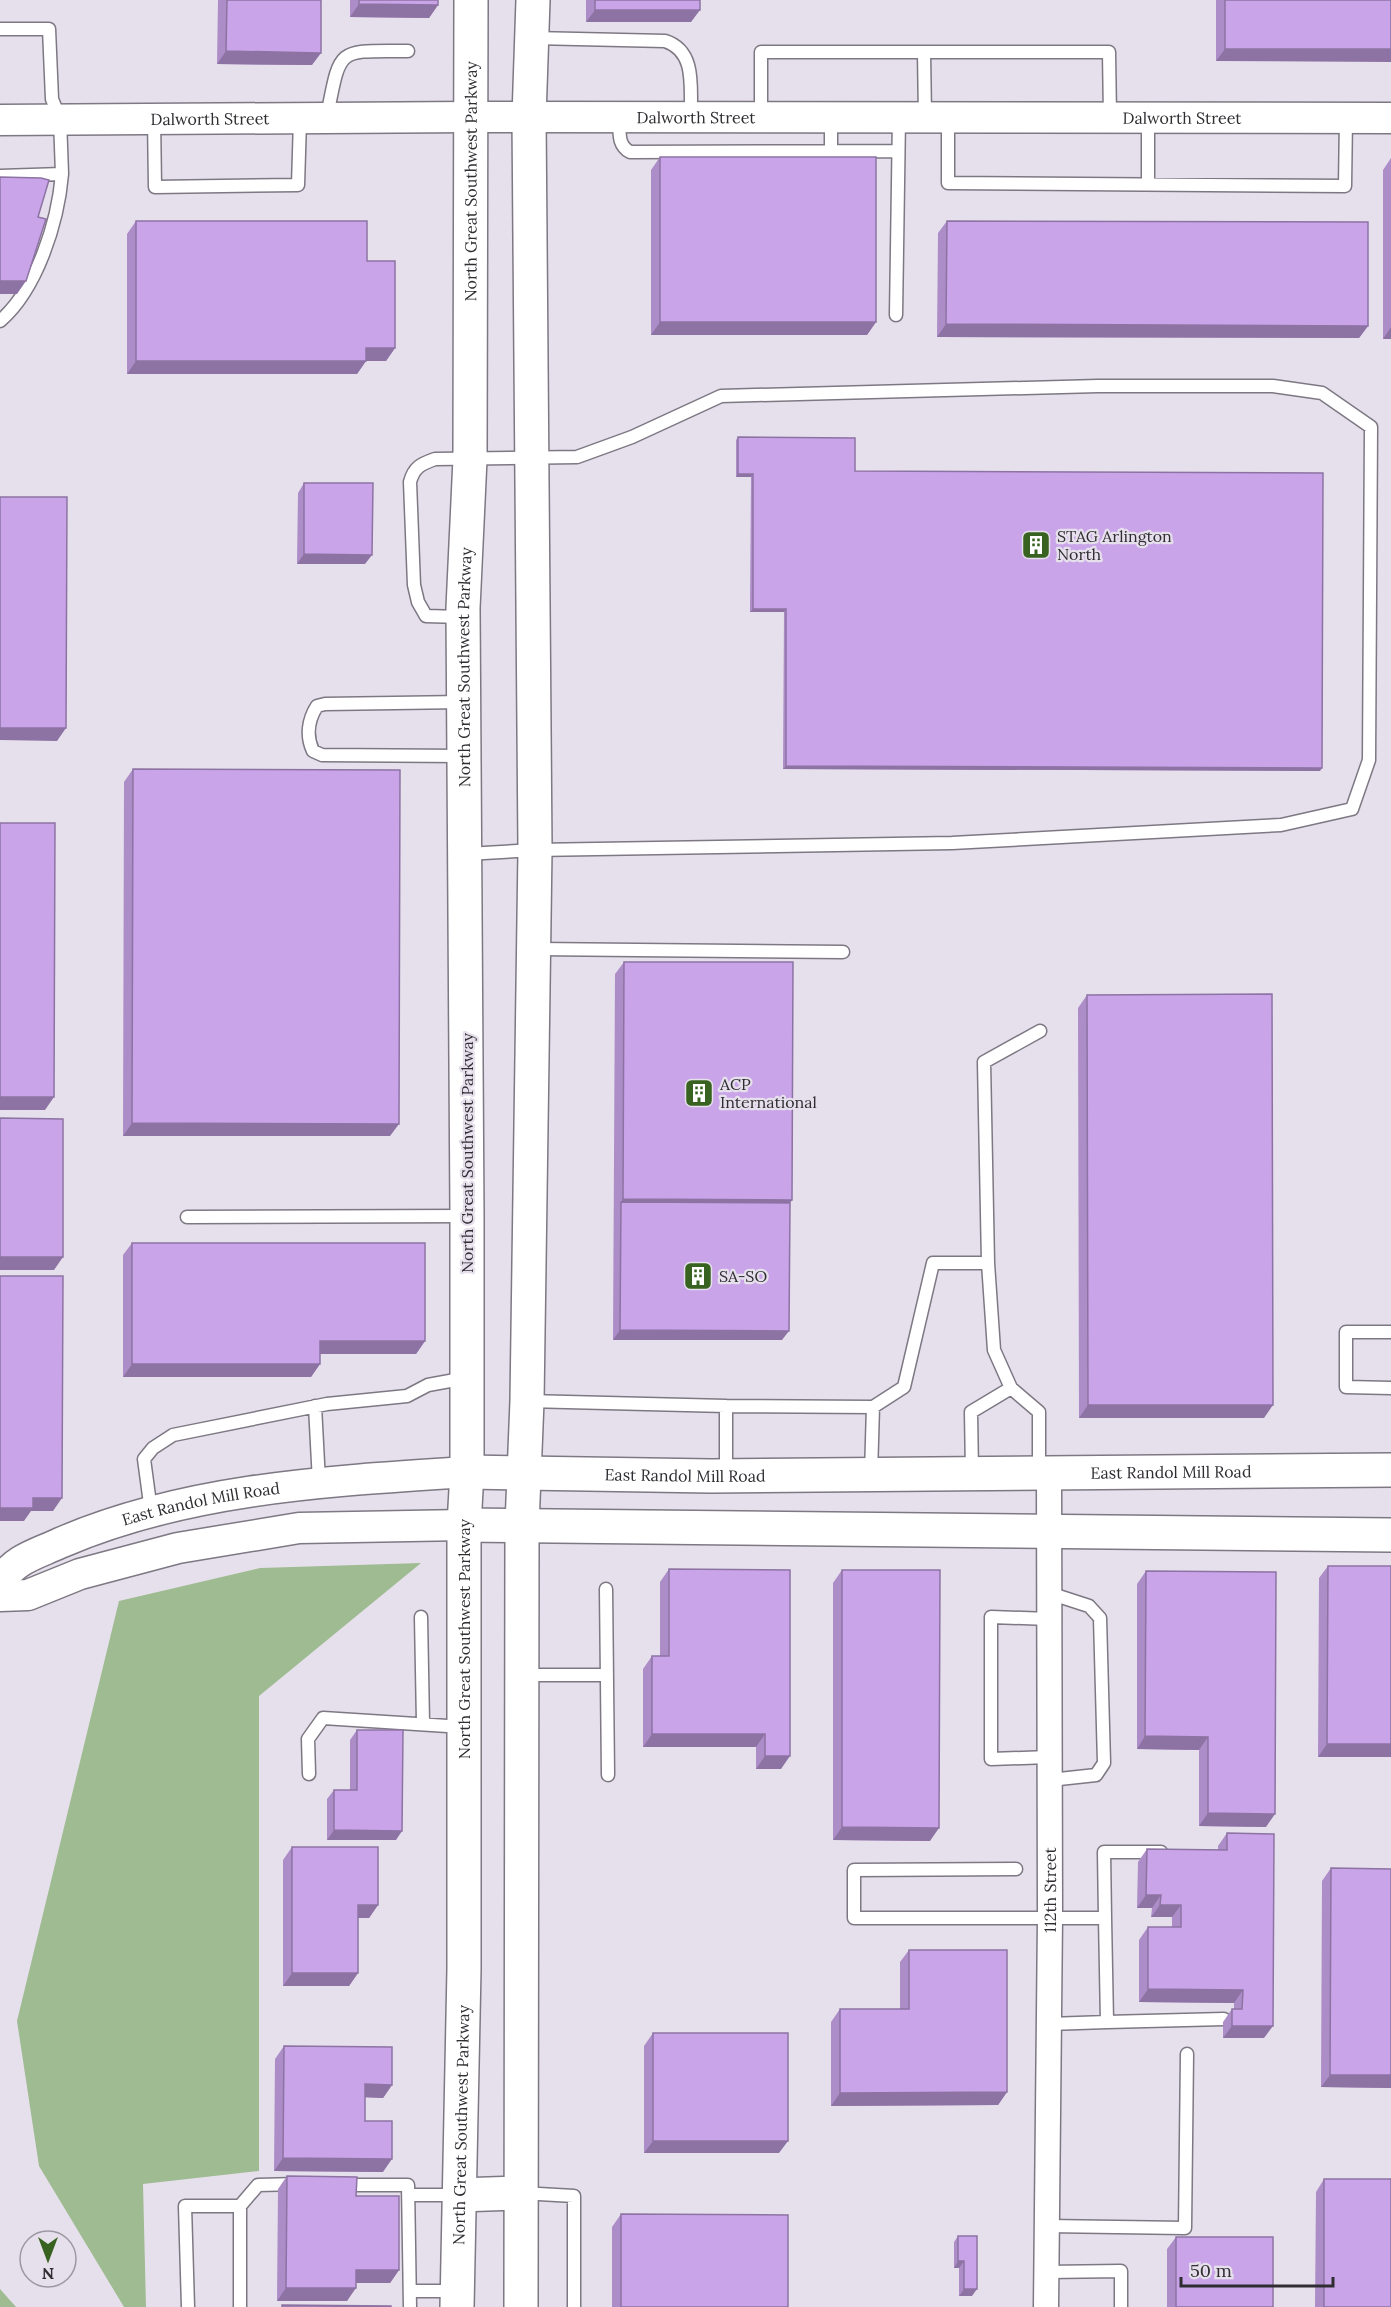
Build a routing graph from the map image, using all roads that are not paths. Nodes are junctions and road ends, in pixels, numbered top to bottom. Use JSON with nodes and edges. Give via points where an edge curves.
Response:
{"nodes":[{"id":1,"x":471,"y":0,"type":"edge"},
{"id":2,"x":533,"y":0,"type":"edge"},
{"id":3,"x":0,"y":29,"type":"edge"},
{"id":4,"x":531,"y":38,"type":"junction"},
{"id":5,"x":408,"y":51,"type":"dead end"},
{"id":6,"x":924,"y":52,"type":"junction"},
{"id":7,"x":470,"y":117,"type":"junction"},
{"id":8,"x":529,"y":117,"type":"junction"},
{"id":9,"x":154,"y":118,"type":"junction"},
{"id":10,"x":619,"y":118,"type":"junction"},
{"id":11,"x":691,"y":118,"type":"junction"},
{"id":12,"x":761,"y":118,"type":"junction"},
{"id":13,"x":831,"y":118,"type":"junction"},
{"id":14,"x":924,"y":118,"type":"junction"},
{"id":15,"x":1110,"y":118,"type":"junction"},
{"id":16,"x":1148,"y":118,"type":"junction"},
{"id":17,"x":1347,"y":118,"type":"junction"},
{"id":18,"x":1391,"y":118,"type":"edge"},
{"id":19,"x":60,"y":119,"type":"junction"},
{"id":20,"x":0,"y":120,"type":"edge"},
{"id":21,"x":313,"y":120,"type":"junction"},
{"id":22,"x":831,"y":151,"type":"junction"},
{"id":23,"x":898,"y":151,"type":"junction"},
{"id":24,"x":62,"y":174,"type":"junction"},
{"id":25,"x":0,"y":176,"type":"edge"},
{"id":26,"x":1148,"y":185,"type":"junction"},
{"id":27,"x":896,"y":315,"type":"dead end"},
{"id":28,"x":0,"y":321,"type":"edge"},
{"id":29,"x":470,"y":459,"type":"junction"},
{"id":30,"x":531,"y":459,"type":"junction"},
{"id":31,"x":463,"y":617,"type":"junction"},
{"id":32,"x":464,"y":702,"type":"junction"},
{"id":33,"x":465,"y":756,"type":"junction"},
{"id":34,"x":535,"y":850,"type":"junction"},
{"id":35,"x":466,"y":854,"type":"junction"},
{"id":36,"x":534,"y":949,"type":"junction"},
{"id":37,"x":843,"y":951,"type":"dead end"},
{"id":38,"x":1040,"y":1031,"type":"dead end"},
{"id":39,"x":468,"y":1216,"type":"junction"},
{"id":40,"x":187,"y":1217,"type":"dead end"},
{"id":41,"x":988,"y":1263,"type":"junction"},
{"id":42,"x":1391,"y":1332,"type":"edge"},
{"id":43,"x":467,"y":1377,"type":"junction"},
{"id":44,"x":1011,"y":1388,"type":"junction"},
{"id":45,"x":1391,"y":1388,"type":"edge"},
{"id":46,"x":527,"y":1401,"type":"junction"},
{"id":47,"x":315,"y":1406,"type":"junction"},
{"id":48,"x":726,"y":1406,"type":"junction"},
{"id":49,"x":873,"y":1407,"type":"junction"},
{"id":50,"x":1391,"y":1470,"type":"edge"},
{"id":51,"x":467,"y":1472,"type":"junction"},
{"id":52,"x":972,"y":1473,"type":"junction"},
{"id":53,"x":1044,"y":1473,"type":"junction"},
{"id":54,"x":524,"y":1474,"type":"junction"},
{"id":55,"x":872,"y":1474,"type":"junction"},
{"id":56,"x":726,"y":1476,"type":"junction"},
{"id":57,"x":320,"y":1482,"type":"junction"},
{"id":58,"x":151,"y":1513,"type":"junction"},
{"id":59,"x":464,"y":1525,"type":"junction"},
{"id":60,"x":522,"y":1525,"type":"junction"},
{"id":61,"x":1049,"y":1530,"type":"junction"},
{"id":62,"x":1391,"y":1535,"type":"edge"},
{"id":63,"x":0,"y":1581,"type":"edge"},
{"id":64,"x":606,"y":1588,"type":"dead end"},
{"id":65,"x":1049,"y":1593,"type":"junction"},
{"id":66,"x":0,"y":1596,"type":"edge"},
{"id":67,"x":421,"y":1617,"type":"dead end"},
{"id":68,"x":1049,"y":1619,"type":"junction"},
{"id":69,"x":522,"y":1675,"type":"junction"},
{"id":70,"x":607,"y":1675,"type":"junction"},
{"id":71,"x":423,"y":1723,"type":"junction"},
{"id":72,"x":464,"y":1727,"type":"junction"},
{"id":73,"x":1049,"y":1768,"type":"junction"},
{"id":74,"x":309,"y":1774,"type":"dead end"},
{"id":75,"x":608,"y":1775,"type":"dead end"},
{"id":76,"x":1170,"y":1852,"type":"edge"},
{"id":77,"x":1016,"y":1869,"type":"dead end"},
{"id":78,"x":1050,"y":1917,"type":"junction"},
{"id":79,"x":1105,"y":1918,"type":"junction"},
{"id":80,"x":1224,"y":2019,"type":"dead end"},
{"id":81,"x":1107,"y":2022,"type":"junction"},
{"id":82,"x":1049,"y":2024,"type":"junction"},
{"id":83,"x":1187,"y":2054,"type":"dead end"},
{"id":84,"x":521,"y":2193,"type":"junction"},
{"id":85,"x":409,"y":2195,"type":"junction"},
{"id":86,"x":459,"y":2195,"type":"junction"},
{"id":87,"x":240,"y":2206,"type":"junction"},
{"id":88,"x":1047,"y":2226,"type":"junction"},
{"id":89,"x":1047,"y":2272,"type":"junction"},
{"id":90,"x":410,"y":2290,"type":"junction"},
{"id":91,"x":457,"y":2299,"type":"edge"},
{"id":92,"x":188,"y":2307,"type":"edge"},
{"id":93,"x":240,"y":2307,"type":"edge"},
{"id":94,"x":410,"y":2307,"type":"edge"},
{"id":95,"x":521,"y":2307,"type":"edge"},
{"id":96,"x":574,"y":2307,"type":"edge"},
{"id":97,"x":1046,"y":2307,"type":"edge"},
{"id":98,"x":1121,"y":2307,"type":"edge"}],
"edges":[{"from":1,"to":7,"type":"main road","name":"North Great Southwest Parkway"},
{"from":2,"to":4,"type":"main road"},
{"from":3,"to":19,"type":"lane","via":[[49,29],[52,99]]},
{"from":4,"to":8,"type":"main road"},
{"from":4,"to":11,"type":"lane","via":[[675,45],[685,55],[689,68]]},
{"from":5,"to":21,"type":"lane","via":[[362,51],[347,55],[337,65]]},
{"from":6,"to":12,"type":"lane","via":[[761,52]]},
{"from":6,"to":14,"type":"lane"},
{"from":6,"to":15,"type":"lane","via":[[1109,52]]},
{"from":7,"to":8,"type":"street","name":"Dalworth Street"},
{"from":7,"to":21,"type":"street","name":"Dalworth Street"},
{"from":7,"to":29,"type":"main road","name":"North Great Southwest Parkway"},
{"from":8,"to":10,"type":"street","name":"Dalworth Street"},
{"from":8,"to":30,"type":"main road"},
{"from":9,"to":19,"type":"street","name":"Dalworth Street"},
{"from":9,"to":21,"type":"street","name":"Dalworth Street"},
{"from":9,"to":21,"type":"lane","via":[[155,187],[298,185]]},
{"from":10,"to":11,"type":"street","name":"Dalworth Street"},
{"from":10,"to":22,"type":"lane","via":[[620,142],[630,152]]},
{"from":11,"to":12,"type":"street","name":"Dalworth Street"},
{"from":12,"to":13,"type":"street","name":"Dalworth Street"},
{"from":13,"to":14,"type":"street","name":"Dalworth Street"},
{"from":13,"to":22,"type":"lane"},
{"from":14,"to":15,"type":"street","name":"Dalworth Street"},
{"from":14,"to":23,"type":"lane"},
{"from":14,"to":26,"type":"lane","via":[[948,183]]},
{"from":15,"to":16,"type":"street","name":"Dalworth Street"},
{"from":16,"to":17,"type":"street","name":"Dalworth Street"},
{"from":16,"to":26,"type":"lane"},
{"from":17,"to":18,"type":"street","name":"Dalworth Street"},
{"from":17,"to":26,"type":"lane","via":[[1345,186]]},
{"from":19,"to":20,"type":"street","name":"Dalworth Street"},
{"from":19,"to":24,"type":"lane"},
{"from":22,"to":23,"type":"lane"},
{"from":23,"to":27,"type":"lane"},
{"from":24,"to":25,"type":"lane"},
{"from":24,"to":28,"type":"lane","via":[[60,204],[31,281],[14,308]]},
{"from":29,"to":30,"type":"lane"},
{"from":29,"to":31,"type":"main road","name":"North Great Southwest Parkway"},
{"from":29,"to":31,"type":"lane","via":[[435,459],[421,464],[410,482],[418,602],[426,616]]},
{"from":30,"to":34,"type":"main road"},
{"from":30,"to":34,"type":"lane","via":[[577,457],[632,438],[721,396],[1098,386],[1274,386],[1322,393],[1371,427],[1369,760],[1352,809],[1281,825],[952,843]]},
{"from":31,"to":32,"type":"main road","name":"North Great Southwest Parkway"},
{"from":32,"to":33,"type":"main road","name":"North Great Southwest Parkway"},
{"from":32,"to":33,"type":"lane","via":[[325,704],[317,706],[309,719],[310,744],[313,751],[322,755]]},
{"from":33,"to":35,"type":"main road","name":"North Great Southwest Parkway"},
{"from":34,"to":35,"type":"lane"},
{"from":34,"to":36,"type":"main road"},
{"from":35,"to":39,"type":"main road","name":"North Great Southwest Parkway"},
{"from":36,"to":37,"type":"lane"},
{"from":36,"to":46,"type":"main road"},
{"from":38,"to":41,"type":"lane","via":[[984,1062]]},
{"from":39,"to":40,"type":"lane"},
{"from":39,"to":43,"type":"main road","name":"North Great Southwest Parkway"},
{"from":41,"to":44,"type":"lane","via":[[994,1350]]},
{"from":41,"to":49,"type":"lane","via":[[933,1263],[904,1387]]},
{"from":42,"to":45,"type":"lane","via":[[1347,1332],[1346,1387]]},
{"from":43,"to":47,"type":"lane","via":[[428,1384],[407,1396]]},
{"from":43,"to":51,"type":"main road","name":"North Great Southwest Parkway"},
{"from":44,"to":52,"type":"lane","via":[[971,1412]]},
{"from":44,"to":53,"type":"lane","via":[[1039,1412]]},
{"from":46,"to":48,"type":"lane"},
{"from":46,"to":54,"type":"main road"},
{"from":47,"to":57,"type":"lane"},
{"from":47,"to":58,"type":"lane","via":[[173,1435],[153,1448],[144,1459]]},
{"from":48,"to":49,"type":"lane"},
{"from":48,"to":56,"type":"lane"},
{"from":49,"to":55,"type":"lane"},
{"from":50,"to":53,"type":"main road","name":"East Randol Mill Road"},
{"from":51,"to":54,"type":"main road","name":"East Randol Mill Road"},
{"from":51,"to":57,"type":"street","name":"East Randol Mill Road"},
{"from":51,"to":59,"type":"main road","name":"North Great Southwest Parkway"},
{"from":52,"to":53,"type":"main road","name":"East Randol Mill Road"},
{"from":52,"to":55,"type":"main road","name":"East Randol Mill Road"},
{"from":53,"to":61,"type":"street","name":"112th Street"},
{"from":54,"to":56,"type":"main road","name":"East Randol Mill Road"},
{"from":54,"to":60,"type":"main road"},
{"from":55,"to":56,"type":"main road","name":"East Randol Mill Road"},
{"from":57,"to":58,"type":"street","name":"East Randol Mill Road","via":[[236,1494]]},
{"from":58,"to":63,"type":"street","name":"East Randol Mill Road","via":[[87,1532],[12,1564]]},
{"from":59,"to":60,"type":"main road"},
{"from":59,"to":66,"type":"street","via":[[299,1528],[160,1552],[80,1574],[28,1595]]},
{"from":59,"to":72,"type":"main road","name":"North Great Southwest Parkway"},
{"from":60,"to":61,"type":"main road"},
{"from":60,"to":69,"type":"main road"},
{"from":61,"to":62,"type":"main road"},
{"from":61,"to":65,"type":"street","name":"112th Street"},
{"from":64,"to":70,"type":"lane"},
{"from":65,"to":68,"type":"street","name":"112th Street"},
{"from":65,"to":73,"type":"lane","via":[[1089,1606],[1100,1618],[1104,1763],[1096,1776]]},
{"from":67,"to":71,"type":"lane"},
{"from":68,"to":73,"type":"street","name":"112th Street"},
{"from":68,"to":73,"type":"lane","via":[[991,1617],[991,1759]]},
{"from":69,"to":70,"type":"lane"},
{"from":69,"to":84,"type":"main road"},
{"from":70,"to":75,"type":"lane"},
{"from":71,"to":72,"type":"lane"},
{"from":71,"to":74,"type":"lane","via":[[323,1718],[308,1739]]},
{"from":72,"to":86,"type":"main road","name":"North Great Southwest Parkway"},
{"from":73,"to":78,"type":"street","name":"112th Street"},
{"from":76,"to":79,"type":"lane","via":[[1104,1852]]},
{"from":77,"to":78,"type":"lane","via":[[854,1870],[854,1918]]},
{"from":78,"to":79,"type":"lane"},
{"from":78,"to":82,"type":"street","name":"112th Street"},
{"from":79,"to":81,"type":"lane"},
{"from":80,"to":81,"type":"lane"},
{"from":81,"to":82,"type":"lane"},
{"from":82,"to":88,"type":"street","name":"112th Street"},
{"from":83,"to":88,"type":"lane","via":[[1185,2228]]},
{"from":84,"to":86,"type":"main road"},
{"from":84,"to":95,"type":"main road"},
{"from":84,"to":96,"type":"lane","via":[[574,2196]]},
{"from":85,"to":86,"type":"lane"},
{"from":85,"to":87,"type":"lane","via":[[408,2185],[258,2185]]},
{"from":85,"to":90,"type":"lane"},
{"from":86,"to":91,"type":"main road","name":"North Great Southwest Parkway"},
{"from":87,"to":92,"type":"lane","via":[[185,2206]]},
{"from":87,"to":93,"type":"lane"},
{"from":88,"to":89,"type":"street","name":"112th Street"},
{"from":89,"to":97,"type":"street","name":"112th Street"},
{"from":89,"to":98,"type":"lane","via":[[1121,2271]]},
{"from":90,"to":91,"type":"lane"},
{"from":90,"to":94,"type":"lane"}]}
